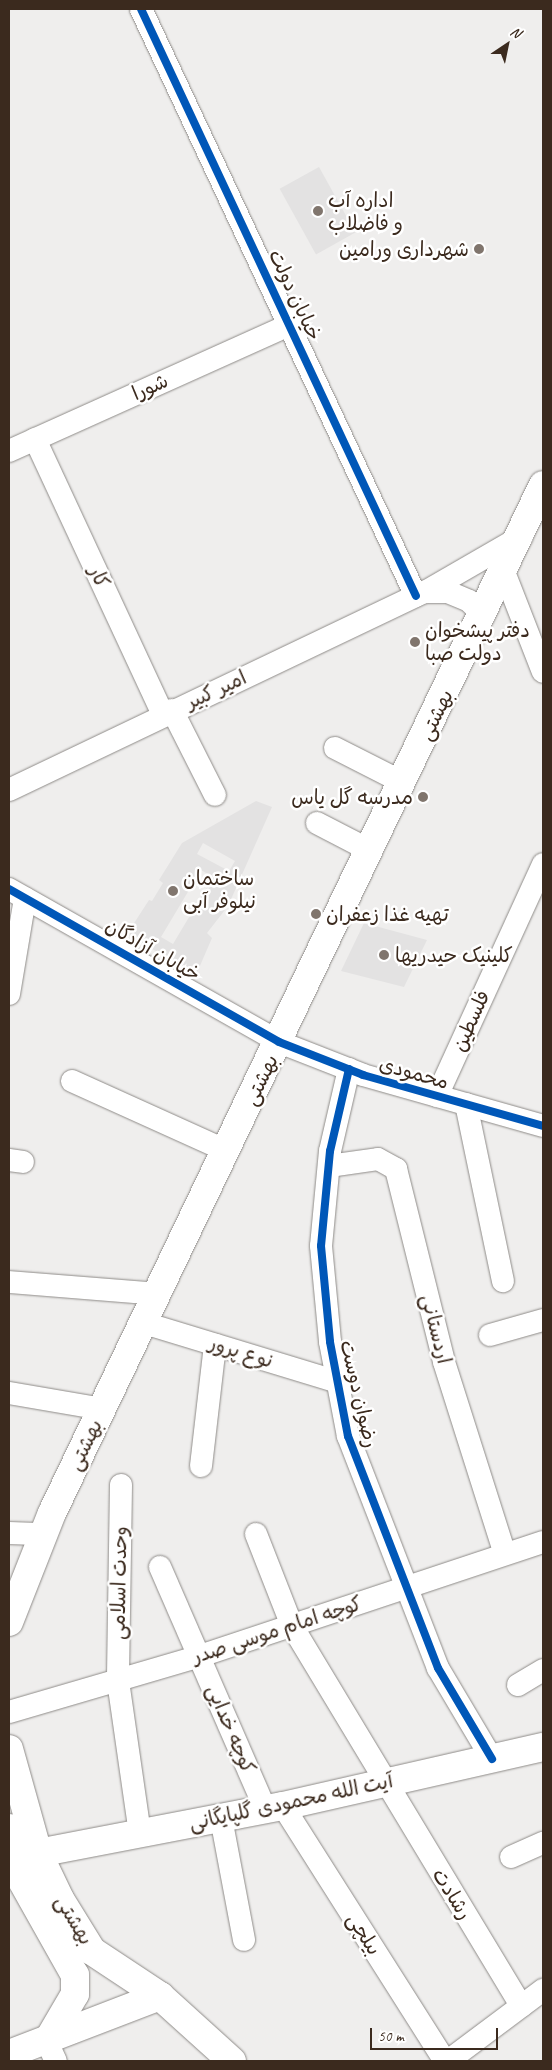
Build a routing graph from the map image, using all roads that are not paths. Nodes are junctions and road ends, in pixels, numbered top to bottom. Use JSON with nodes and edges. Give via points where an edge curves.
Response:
{"nodes":[{"id":1,"x":141,"y":9,"type":"edge"},
{"id":2,"x":291,"y":324,"type":"junction"},
{"id":3,"x":35,"y":439,"type":"junction"},
{"id":4,"x":9,"y":451,"type":"edge"},
{"id":5,"x":543,"y":485,"type":"edge"},
{"id":6,"x":522,"y":536,"type":"junction"},
{"id":7,"x":504,"y":572,"type":"junction"},
{"id":8,"x":420,"y":594,"type":"junction"},
{"id":9,"x":484,"y":616,"type":"junction"},
{"id":10,"x":543,"y":672,"type":"edge"},
{"id":11,"x":168,"y":713,"type":"junction"},
{"id":12,"x":335,"y":748,"type":"dead end"},
{"id":13,"x":404,"y":783,"type":"junction"},
{"id":14,"x":9,"y":790,"type":"edge"},
{"id":15,"x":215,"y":795,"type":"dead end"},
{"id":16,"x":317,"y":823,"type":"dead end"},
{"id":17,"x":371,"y":851,"type":"junction"},
{"id":18,"x":543,"y":864,"type":"edge"},
{"id":19,"x":17,"y":894,"type":"edge"},
{"id":20,"x":9,"y":994,"type":"edge"},
{"id":21,"x":279,"y":1042,"type":"junction"},
{"id":22,"x":348,"y":1069,"type":"junction"},
{"id":23,"x":72,"y":1080,"type":"dead end"},
{"id":24,"x":437,"y":1096,"type":"junction"},
{"id":25,"x":466,"y":1104,"type":"junction"},
{"id":26,"x":543,"y":1126,"type":"edge"},
{"id":27,"x":227,"y":1151,"type":"junction"},
{"id":28,"x":329,"y":1166,"type":"junction"},
{"id":29,"x":503,"y":1281,"type":"dead end"},
{"id":30,"x":9,"y":1282,"type":"edge"},
{"id":31,"x":158,"y":1294,"type":"junction"},
{"id":32,"x":543,"y":1320,"type":"edge"},
{"id":33,"x":144,"y":1323,"type":"junction"},
{"id":34,"x":490,"y":1335,"type":"dead end"},
{"id":35,"x":215,"y":1344,"type":"junction"},
{"id":36,"x":338,"y":1382,"type":"junction"},
{"id":37,"x":9,"y":1393,"type":"edge"},
{"id":38,"x":103,"y":1409,"type":"junction"},
{"id":39,"x":202,"y":1466,"type":"dead end"},
{"id":40,"x":121,"y":1485,"type":"dead end"},
{"id":41,"x":9,"y":1533,"type":"edge"},
{"id":42,"x":44,"y":1534,"type":"junction"},
{"id":43,"x":256,"y":1534,"type":"dead end"},
{"id":44,"x":543,"y":1542,"type":"edge"},
{"id":45,"x":505,"y":1554,"type":"junction"},
{"id":46,"x":160,"y":1567,"type":"dead end"},
{"id":47,"x":406,"y":1586,"type":"junction"},
{"id":48,"x":9,"y":1622,"type":"edge"},
{"id":49,"x":292,"y":1626,"type":"junction"},
{"id":50,"x":200,"y":1656,"type":"junction"},
{"id":51,"x":543,"y":1670,"type":"edge"},
{"id":52,"x":118,"y":1681,"type":"junction"},
{"id":53,"x":518,"y":1685,"type":"dead end"},
{"id":54,"x":9,"y":1712,"type":"edge"},
{"id":55,"x":543,"y":1747,"type":"edge"},
{"id":56,"x":9,"y":1749,"type":"edge"},
{"id":57,"x":492,"y":1759,"type":"junction"},
{"id":58,"x":382,"y":1783,"type":"junction"},
{"id":59,"x":274,"y":1808,"type":"junction"},
{"id":60,"x":221,"y":1818,"type":"junction"},
{"id":61,"x":9,"y":1828,"type":"edge"},
{"id":62,"x":140,"y":1833,"type":"junction"},
{"id":63,"x":543,"y":1843,"type":"edge"},
{"id":64,"x":38,"y":1853,"type":"junction"},
{"id":65,"x":511,"y":1857,"type":"dead end"},
{"id":66,"x":244,"y":1940,"type":"dead end"},
{"id":67,"x":92,"y":1950,"type":"junction"},
{"id":68,"x":543,"y":1990,"type":"edge"},
{"id":69,"x":160,"y":1996,"type":"junction"},
{"id":70,"x":520,"y":2006,"type":"junction"},
{"id":71,"x":72,"y":2033,"type":"junction"},
{"id":72,"x":52,"y":2052,"type":"edge"},
{"id":73,"x":9,"y":2054,"type":"edge"},
{"id":74,"x":232,"y":2061,"type":"edge"},
{"id":75,"x":446,"y":2061,"type":"edge"}],
"edges":[{"from":1,"to":2,"type":"street","name":"خیابان دولت"},
{"from":2,"to":3,"type":"street","name":"شورا"},
{"from":2,"to":8,"type":"street","name":"خیابان دولت"},
{"from":3,"to":4,"type":"street","name":"شورا"},
{"from":3,"to":11,"type":"street","name":"کار"},
{"from":5,"to":6,"type":"main road","name":"بهشتی"},
{"from":6,"to":7,"type":"main road","name":"بهشتی"},
{"from":6,"to":8,"type":"street","name":"امیر کبیر"},
{"from":7,"to":9,"type":"main road","name":"بهشتی"},
{"from":7,"to":10,"type":"street"},
{"from":8,"to":9,"type":"street","via":[[448,592],[469,601]]},
{"from":8,"to":11,"type":"street","name":"امیر کبیر"},
{"from":9,"to":13,"type":"main road","name":"بهشتی"},
{"from":11,"to":14,"type":"street","name":"امیر کبیر"},
{"from":11,"to":15,"type":"street","name":"کار"},
{"from":12,"to":13,"type":"street"},
{"from":13,"to":17,"type":"main road","name":"بهشتی"},
{"from":16,"to":17,"type":"street"},
{"from":17,"to":21,"type":"main road","name":"بهشتی"},
{"from":18,"to":24,"type":"street","name":"فلسطین"},
{"from":19,"to":20,"type":"street"},
{"from":19,"to":21,"type":"street","name":"خیابان آزادگان"},
{"from":21,"to":22,"type":"street","name":"محمودی"},
{"from":21,"to":27,"type":"main road","name":"بهشتی"},
{"from":22,"to":24,"type":"street","name":"محمودی"},
{"from":22,"to":28,"type":"street","name":"رضوان دوست"},
{"from":23,"to":27,"type":"street"},
{"from":24,"to":25,"type":"street","name":"محمودی"},
{"from":25,"to":26,"type":"street","name":"محمودی"},
{"from":25,"to":29,"type":"street"},
{"from":27,"to":31,"type":"main road","name":"بهشتی"},
{"from":28,"to":36,"type":"street","name":"رضوان دوست","via":[[321,1246]]},
{"from":28,"to":45,"type":"street","name":"اردستانی","via":[[378,1159],[396,1169],[444,1362]]},
{"from":30,"to":31,"type":"street"},
{"from":31,"to":33,"type":"main road","name":"بهشتی"},
{"from":32,"to":34,"type":"street"},
{"from":33,"to":35,"type":"street","name":"نوع پرور"},
{"from":33,"to":38,"type":"main road","name":"بهشتی"},
{"from":35,"to":36,"type":"street","name":"نوع پرور"},
{"from":35,"to":39,"type":"street"},
{"from":36,"to":47,"type":"street","name":"رضوان دوست","via":[[348,1436]]},
{"from":37,"to":38,"type":"street"},
{"from":38,"to":42,"type":"main road","name":"بهشتی"},
{"from":40,"to":52,"type":"street","name":"وحدت اسلامی"},
{"from":41,"to":42,"type":"street"},
{"from":42,"to":48,"type":"main road","name":"بهشتی"},
{"from":43,"to":49,"type":"street","name":"رشادت"},
{"from":44,"to":45,"type":"street","name":"کوچه امام موسی صدر"},
{"from":45,"to":47,"type":"street","name":"کوچه امام موسی صدر"},
{"from":46,"to":50,"type":"street","name":"کوچه خدایی"},
{"from":47,"to":49,"type":"street","name":"کوچه امام موسی صدر"},
{"from":47,"to":57,"type":"street","name":"رضوان دوست","via":[[438,1668]]},
{"from":49,"to":50,"type":"street","name":"کوچه امام موسی صدر"},
{"from":49,"to":58,"type":"street","name":"رشادت"},
{"from":50,"to":52,"type":"street","name":"کوچه امام موسی صدر"},
{"from":50,"to":59,"type":"street","name":"کوچه خدایی"},
{"from":51,"to":53,"type":"street"},
{"from":52,"to":54,"type":"street","name":"کوچه امام موسی صدر"},
{"from":52,"to":62,"type":"street","name":"وحدت اسلامی"},
{"from":55,"to":57,"type":"main road","name":"آیت الله محمودی گلپایگانی"},
{"from":56,"to":64,"type":"main road","name":"بهشتی"},
{"from":57,"to":58,"type":"main road","name":"آیت الله محمودی گلپایگانی"},
{"from":58,"to":59,"type":"main road","name":"آیت الله محمودی گلپایگانی"},
{"from":58,"to":70,"type":"street","name":"رشادت"},
{"from":59,"to":60,"type":"main road","name":"آیت الله محمودی گلپایگانی"},
{"from":59,"to":75,"type":"street","name":"بیلچی"},
{"from":60,"to":62,"type":"main road","name":"آیت الله محمودی گلپایگانی"},
{"from":60,"to":66,"type":"street"},
{"from":61,"to":72,"type":"main road","via":[[18,1874],[37,1914],[75,1975],[75,1994]]},
{"from":62,"to":64,"type":"main road","name":"آیت الله محمودی گلپایگانی"},
{"from":63,"to":65,"type":"street"},
{"from":64,"to":67,"type":"main road","name":"بهشتی","via":[[60,1900]]},
{"from":67,"to":69,"type":"main road","name":"بهشتی"},
{"from":67,"to":71,"type":"main road","via":[[89,1995]]},
{"from":68,"to":70,"type":"street"},
{"from":69,"to":71,"type":"main road"},
{"from":69,"to":74,"type":"main road","name":"بهشتی"},
{"from":70,"to":75,"type":"street"},
{"from":71,"to":72,"type":"main road"},
{"from":72,"to":73,"type":"main road"}]}
